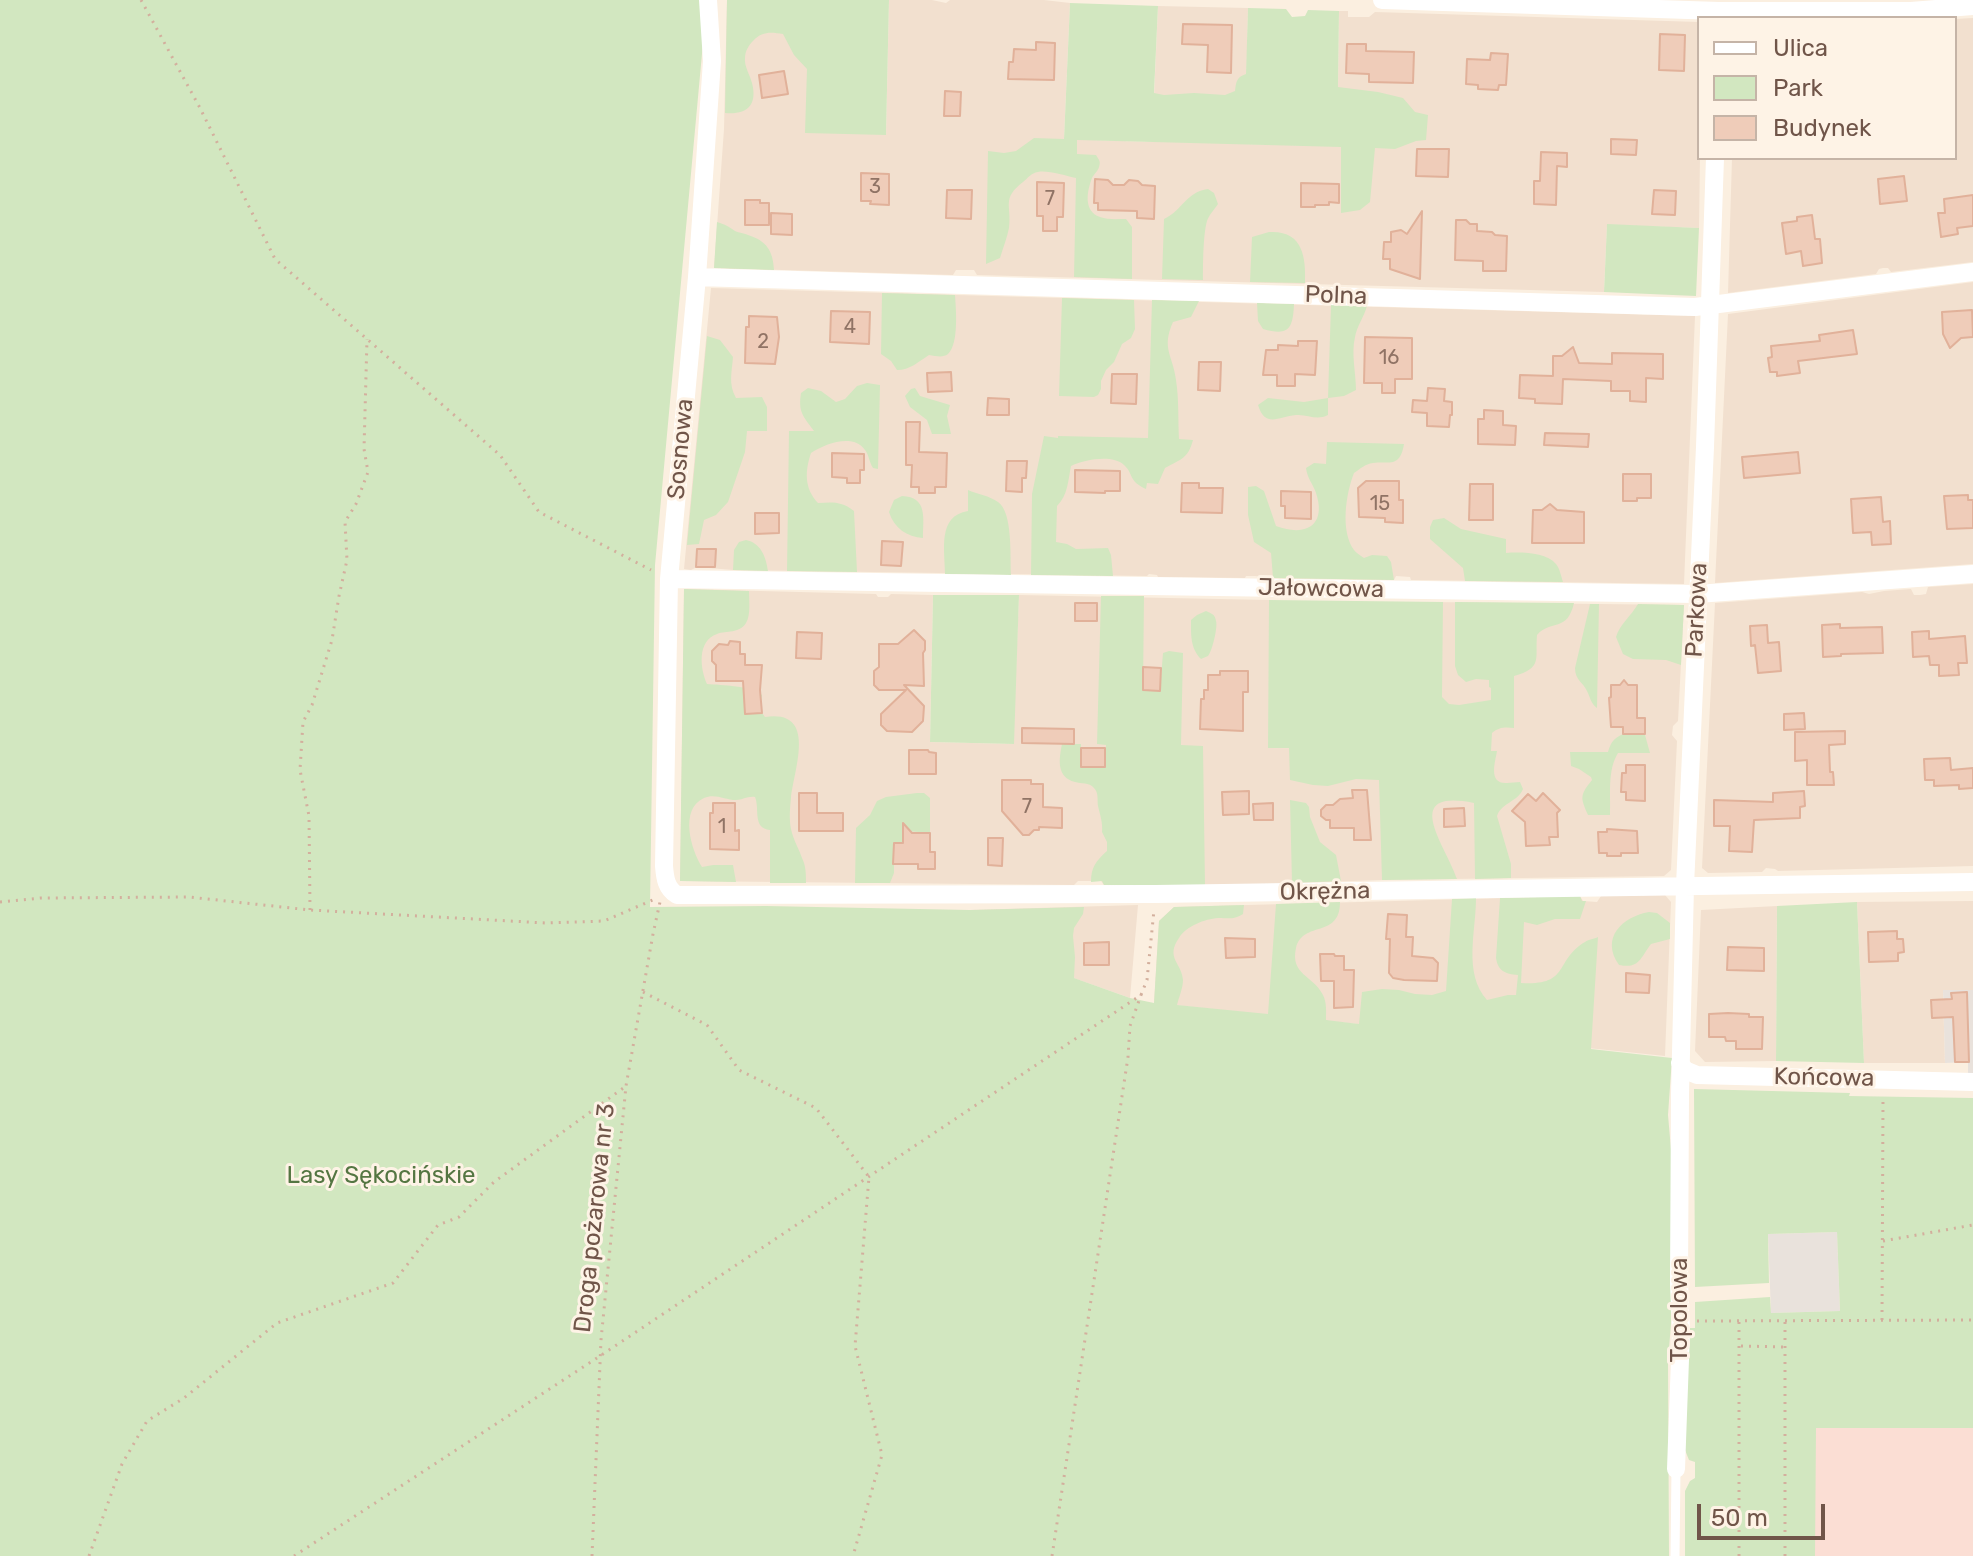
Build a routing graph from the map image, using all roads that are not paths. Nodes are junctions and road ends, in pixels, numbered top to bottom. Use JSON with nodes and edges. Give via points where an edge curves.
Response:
{"nodes":[{"id":1,"x":708,"y":0,"type":"edge"},
{"id":2,"x":1382,"y":0,"type":"edge"},
{"id":3,"x":1973,"y":6,"type":"edge"},
{"id":4,"x":1719,"y":10,"type":"edge"},
{"id":5,"x":1715,"y":160,"type":"edge"},
{"id":6,"x":1973,"y":272,"type":"edge"},
{"id":7,"x":697,"y":277,"type":"junction"},
{"id":8,"x":1711,"y":305,"type":"junction"},
{"id":9,"x":1973,"y":574,"type":"edge"},
{"id":10,"x":669,"y":579,"type":"junction"},
{"id":11,"x":1697,"y":594,"type":"junction"},
{"id":12,"x":1973,"y":882,"type":"edge"},
{"id":13,"x":1685,"y":886,"type":"junction"},
{"id":14,"x":669,"y":895,"type":"joint"},
{"id":15,"x":1680,"y":1063,"type":"junction"},
{"id":16,"x":1973,"y":1082,"type":"edge"},
{"id":17,"x":1676,"y":1469,"type":"joint"},
{"id":18,"x":1675,"y":1556,"type":"edge"}],
"edges":[{"from":1,"to":7,"type":"street","name":"Sosnowa","via":[[712,61]]},
{"from":2,"to":4,"type":"street"},
{"from":3,"to":4,"type":"street","via":[[1911,11]]},
{"from":5,"to":8,"type":"street","name":"Parkowa"},
{"from":6,"to":8,"type":"street","name":"Polna"},
{"from":7,"to":8,"type":"street","name":"Polna"},
{"from":7,"to":10,"type":"street","name":"Sosnowa"},
{"from":8,"to":11,"type":"street","name":"Parkowa"},
{"from":9,"to":11,"type":"street","name":"Jałowcowa"},
{"from":10,"to":11,"type":"street","name":"Jałowcowa"},
{"from":10,"to":14,"type":"street","name":"Sosnowa","via":[[664,866]]},
{"from":11,"to":13,"type":"street","name":"Parkowa"},
{"from":12,"to":13,"type":"street","name":"Okrężna"},
{"from":13,"to":14,"type":"street","name":"Okrężna"},
{"from":13,"to":15,"type":"street","name":"Parkowa"},
{"from":15,"to":16,"type":"street","name":"Końcowa","via":[[1697,1075]]},
{"from":15,"to":17,"type":"street","name":"Topolowa"},
{"from":17,"to":18,"type":"lane","name":"Topolowa"}]}
